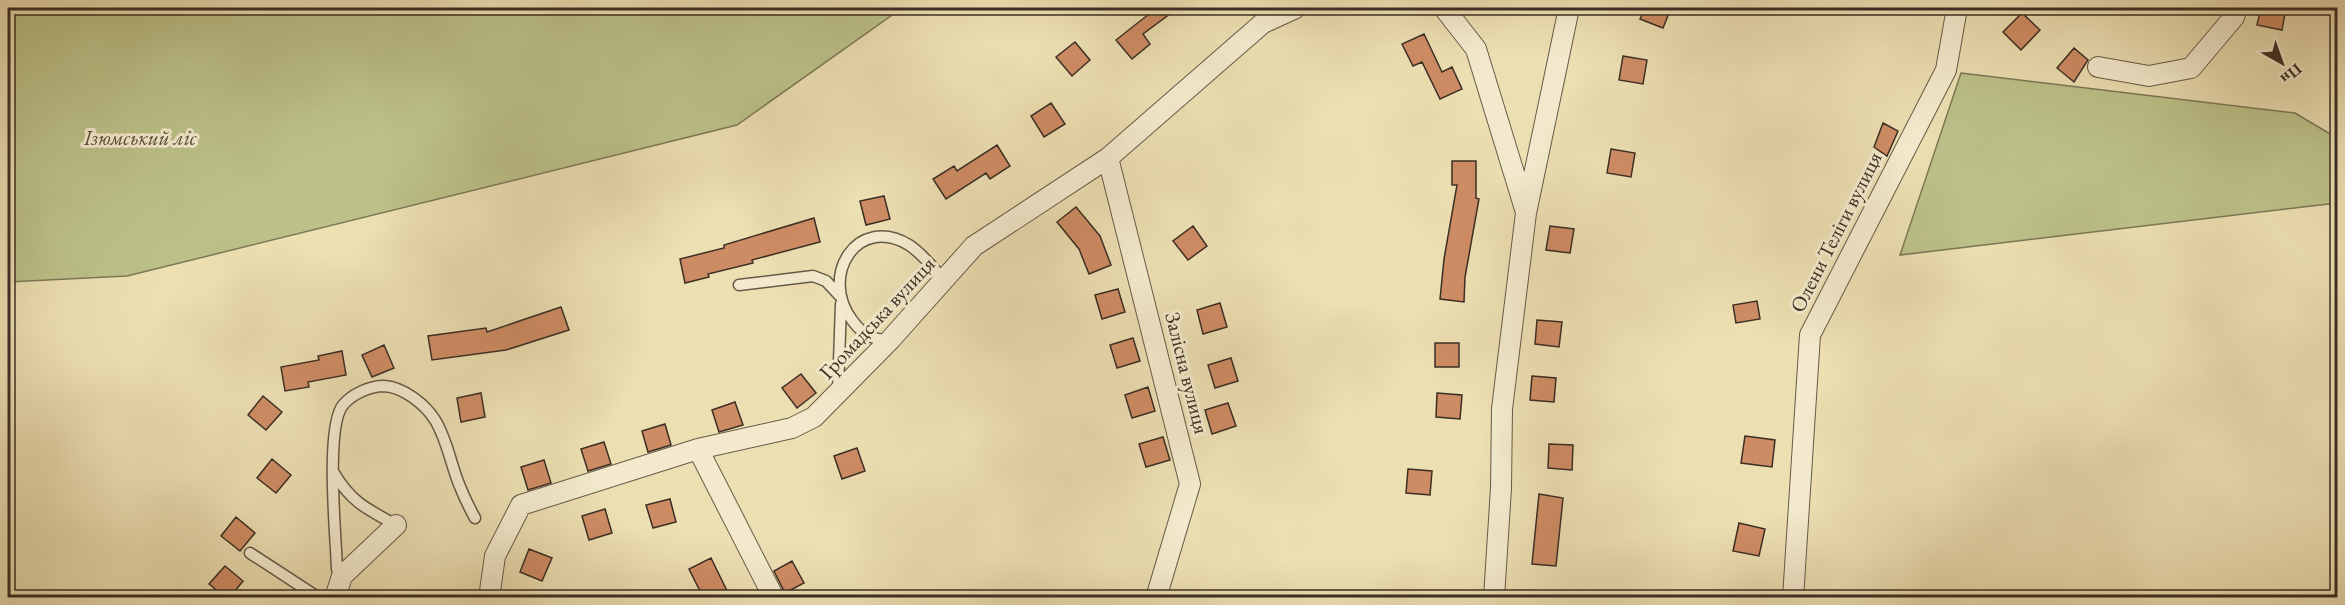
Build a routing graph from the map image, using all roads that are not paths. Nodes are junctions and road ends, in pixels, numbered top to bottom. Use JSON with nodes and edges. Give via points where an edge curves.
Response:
{"nodes":[{"id":1,"x":1296,"y":8,"type":"edge"},
{"id":2,"x":1444,"y":8,"type":"edge"},
{"id":3,"x":1569,"y":8,"type":"edge"},
{"id":4,"x":1957,"y":8,"type":"edge"},
{"id":5,"x":2237,"y":8,"type":"edge"},
{"id":6,"x":2098,"y":67,"type":"dead end"},
{"id":7,"x":1108,"y":158,"type":"junction"},
{"id":8,"x":1526,"y":213,"type":"junction"},
{"id":9,"x":928,"y":263,"type":"junction"},
{"id":10,"x":951,"y":275,"type":"junction"},
{"id":11,"x":739,"y":285,"type":"dead end"},
{"id":12,"x":840,"y":299,"type":"junction"},
{"id":13,"x":929,"y":299,"type":"junction"},
{"id":14,"x":890,"y":340,"type":"junction"},
{"id":15,"x":838,"y":394,"type":"junction"},
{"id":16,"x":698,"y":449,"type":"junction"},
{"id":17,"x":333,"y":470,"type":"junction"},
{"id":18,"x":475,"y":518,"type":"dead end"},
{"id":19,"x":396,"y":525,"type":"joint"},
{"id":20,"x":250,"y":553,"type":"dead end"},
{"id":21,"x":342,"y":576,"type":"junction"},
{"id":22,"x":319,"y":597,"type":"edge"},
{"id":23,"x":335,"y":597,"type":"edge"},
{"id":24,"x":489,"y":597,"type":"edge"},
{"id":25,"x":774,"y":597,"type":"edge"},
{"id":26,"x":1156,"y":597,"type":"edge"},
{"id":27,"x":1494,"y":597,"type":"edge"},
{"id":28,"x":1793,"y":597,"type":"edge"}],
"edges":[{"from":1,"to":7,"type":"street","name":"Громадська вулиця","via":[[1263,23]]},
{"from":2,"to":8,"type":"street","via":[[1476,49]]},
{"from":3,"to":8,"type":"street"},
{"from":4,"to":28,"type":"street","name":"Олени Теліги вулиця","via":[[1946,70],[1810,335]]},
{"from":5,"to":6,"type":"street","via":[[2234,17],[2191,68],[2149,76]]},
{"from":7,"to":10,"type":"street","name":"Громадська вулиця","via":[[975,246]]},
{"from":7,"to":26,"type":"street","name":"Залісна вулиця","via":[[1190,484]]},
{"from":8,"to":27,"type":"street","via":[[1502,409]]},
{"from":9,"to":10,"type":"lane"},
{"from":9,"to":10,"type":"lane"},
{"from":9,"to":12,"type":"lane","via":[[907,244],[867,238],[852,249],[839,277]]},
{"from":9,"to":13,"type":"lane"},
{"from":10,"to":13,"type":"street","name":"Громадська вулиця"},
{"from":11,"to":12,"type":"lane","via":[[813,276],[826,281]]},
{"from":12,"to":14,"type":"lane","via":[[865,335]]},
{"from":12,"to":15,"type":"lane"},
{"from":13,"to":14,"type":"street","name":"Громадська вулиця"},
{"from":14,"to":15,"type":"street","name":"Громадська вулиця"},
{"from":15,"to":16,"type":"street","name":"Громадська вулиця","via":[[814,417],[792,428]]},
{"from":16,"to":24,"type":"street","name":"Громадська вулиця","via":[[521,505],[495,556]]},
{"from":16,"to":25,"type":"street"},
{"from":17,"to":18,"type":"lane","via":[[342,406],[355,394],[378,386],[396,386],[435,419],[460,489]]},
{"from":17,"to":19,"type":"lane","via":[[346,493],[361,507]]},
{"from":17,"to":21,"type":"lane","via":[[338,569]]},
{"from":19,"to":21,"type":"street"},
{"from":20,"to":22,"type":"lane"},
{"from":21,"to":23,"type":"street"}]}
